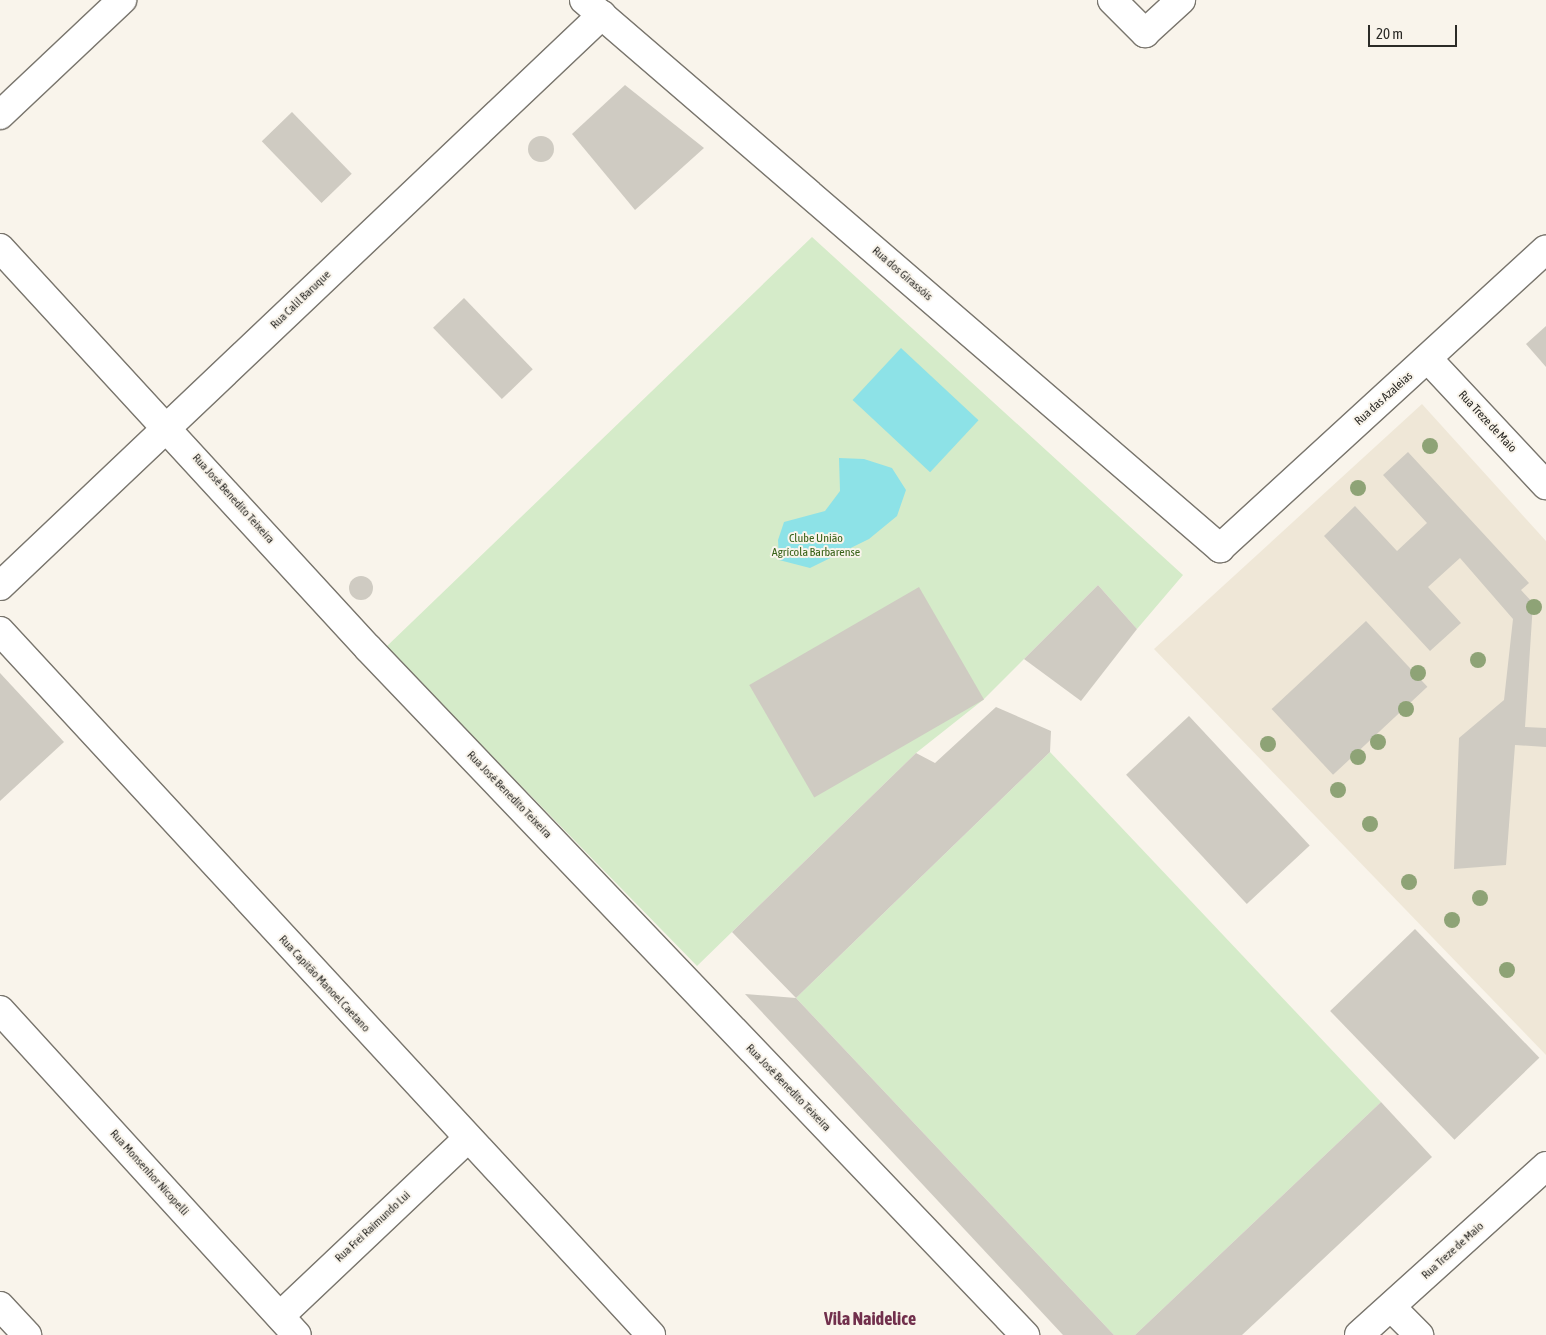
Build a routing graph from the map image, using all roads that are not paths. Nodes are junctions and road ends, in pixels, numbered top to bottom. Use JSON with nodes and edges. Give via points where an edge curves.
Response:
{"nodes":[{"id":1,"x":122,"y":0,"type":"edge"},
{"id":2,"x":1112,"y":0,"type":"edge"},
{"id":3,"x":1182,"y":0,"type":"edge"},
{"id":4,"x":593,"y":8,"type":"edge"},
{"id":5,"x":0,"y":115,"type":"edge"},
{"id":6,"x":0,"y":248,"type":"edge"},
{"id":7,"x":1546,"y":249,"type":"edge"},
{"id":8,"x":1428,"y":359,"type":"junction"},
{"id":9,"x":168,"y":427,"type":"junction"},
{"id":10,"x":1546,"y":485,"type":"edge"},
{"id":11,"x":1220,"y":548,"type":"joint"},
{"id":12,"x":0,"y":586,"type":"edge"},
{"id":13,"x":0,"y":631,"type":"edge"},
{"id":14,"x":0,"y":1010,"type":"edge"},
{"id":15,"x":466,"y":1139,"type":"junction"},
{"id":16,"x":1546,"y":1166,"type":"edge"},
{"id":17,"x":0,"y":1306,"type":"edge"},
{"id":18,"x":1391,"y":1307,"type":"junction"},
{"id":19,"x":288,"y":1325,"type":"edge"},
{"id":20,"x":27,"y":1335,"type":"edge"},
{"id":21,"x":651,"y":1335,"type":"edge"},
{"id":22,"x":1025,"y":1335,"type":"edge"},
{"id":23,"x":1359,"y":1335,"type":"edge"},
{"id":24,"x":1419,"y":1335,"type":"edge"}],
"edges":[{"from":1,"to":5,"type":"street"},
{"from":2,"to":3,"type":"street","via":[[1145,33]]},
{"from":4,"to":9,"type":"street","name":"Rua Calil Baruque"},
{"from":4,"to":11,"type":"street","name":"Rua dos Girassóis"},
{"from":6,"to":9,"type":"street","name":"Rua José Benedito Teixeira"},
{"from":7,"to":8,"type":"street","name":"Rua das Azaleias"},
{"from":8,"to":10,"type":"street","name":"Rua Treze de Maio"},
{"from":8,"to":11,"type":"street","name":"Rua das Azaleias"},
{"from":9,"to":12,"type":"street","name":"Rua Calil Baruque"},
{"from":9,"to":22,"type":"street","name":"Rua José Benedito Teixeira","via":[[368,648]]},
{"from":13,"to":15,"type":"street","name":"Rua Capitão Manoel Caetano"},
{"from":14,"to":19,"type":"street","name":"Rua Monsenhor Nicopelli"},
{"from":15,"to":19,"type":"street","name":"Rua Frei Raimundo Lui"},
{"from":15,"to":21,"type":"street","name":"Rua Capitão Manoel Caetano"},
{"from":16,"to":18,"type":"street","name":"Rua Treze de Maio"},
{"from":17,"to":20,"type":"street"},
{"from":18,"to":23,"type":"street","name":"Rua Treze de Maio"},
{"from":18,"to":24,"type":"street"}]}
